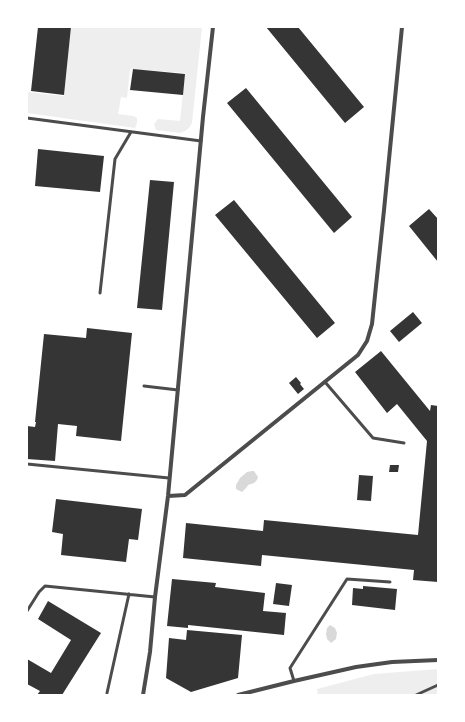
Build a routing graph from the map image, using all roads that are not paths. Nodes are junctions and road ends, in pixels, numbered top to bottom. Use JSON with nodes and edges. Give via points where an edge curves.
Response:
{"nodes":[{"id":1,"x":213,"y":27,"type":"edge"},
{"id":2,"x":402,"y":27,"type":"edge"},
{"id":3,"x":27,"y":118,"type":"edge"},
{"id":4,"x":131,"y":132,"type":"junction"},
{"id":5,"x":201,"y":141,"type":"junction"},
{"id":6,"x":100,"y":293,"type":"dead end"},
{"id":7,"x":325,"y":382,"type":"junction"},
{"id":8,"x":144,"y":386,"type":"dead end"},
{"id":9,"x":178,"y":390,"type":"junction"},
{"id":10,"x":404,"y":443,"type":"dead end"},
{"id":11,"x":27,"y":464,"type":"edge"},
{"id":12,"x":169,"y":478,"type":"junction"},
{"id":13,"x":168,"y":496,"type":"junction"},
{"id":14,"x":390,"y":582,"type":"dead end"},
{"id":15,"x":129,"y":594,"type":"junction"},
{"id":16,"x":155,"y":597,"type":"junction"},
{"id":17,"x":27,"y":611,"type":"edge"},
{"id":18,"x":438,"y":660,"type":"edge"},
{"id":19,"x":294,"y":680,"type":"junction"},
{"id":20,"x":438,"y":684,"type":"edge"},
{"id":21,"x":107,"y":693,"type":"dead end"},
{"id":22,"x":143,"y":695,"type":"edge"},
{"id":23,"x":238,"y":695,"type":"edge"},
{"id":24,"x":416,"y":695,"type":"edge"}],
"edges":[{"from":1,"to":5,"type":"street"},
{"from":2,"to":7,"type":"street","via":[[372,324],[367,341],[358,355]]},
{"from":3,"to":4,"type":"lane"},
{"from":4,"to":5,"type":"lane"},
{"from":4,"to":6,"type":"lane","via":[[115,159]]},
{"from":5,"to":9,"type":"street"},
{"from":7,"to":10,"type":"lane","via":[[373,438]]},
{"from":7,"to":13,"type":"street","via":[[185,495]]},
{"from":8,"to":9,"type":"lane"},
{"from":9,"to":12,"type":"street"},
{"from":11,"to":12,"type":"lane"},
{"from":12,"to":13,"type":"street"},
{"from":13,"to":16,"type":"street"},
{"from":14,"to":19,"type":"lane","via":[[347,579],[290,668]]},
{"from":15,"to":16,"type":"lane"},
{"from":15,"to":17,"type":"lane","via":[[45,586]]},
{"from":15,"to":21,"type":"lane"},
{"from":16,"to":22,"type":"street"},
{"from":18,"to":19,"type":"street","via":[[392,662]]},
{"from":19,"to":23,"type":"street"},
{"from":20,"to":24,"type":"lane"}]}
